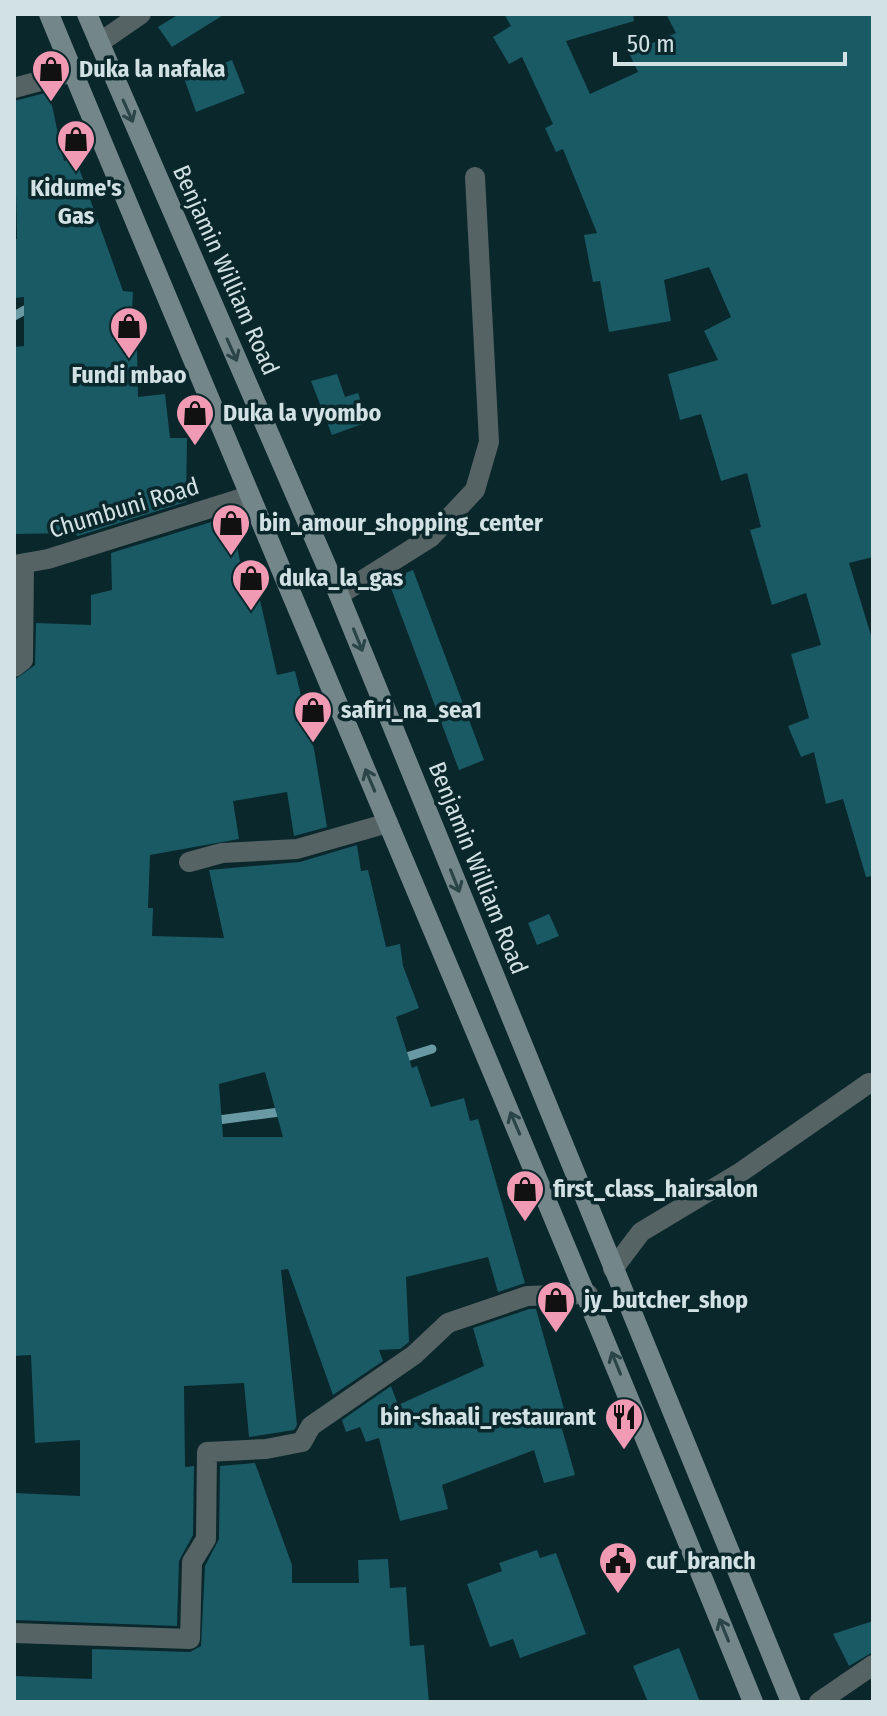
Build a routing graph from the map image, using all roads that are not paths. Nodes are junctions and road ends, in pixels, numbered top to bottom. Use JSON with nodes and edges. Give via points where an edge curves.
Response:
{"nodes":[{"id":1,"x":49,"y":14,"type":"edge"},
{"id":2,"x":87,"y":14,"type":"edge"},
{"id":3,"x":141,"y":14,"type":"edge"},
{"id":4,"x":99,"y":43,"type":"junction"},
{"id":5,"x":73,"y":72,"type":"junction"},
{"id":6,"x":14,"y":88,"type":"edge"},
{"id":7,"x":475,"y":177,"type":"dead end"},
{"id":8,"x":249,"y":496,"type":"junction"},
{"id":9,"x":19,"y":565,"type":"edge"},
{"id":10,"x":339,"y":595,"type":"junction"},
{"id":11,"x":14,"y":667,"type":"edge"},
{"id":12,"x":388,"y":823,"type":"junction"},
{"id":13,"x":189,"y":862,"type":"dead end"},
{"id":14,"x":869,"y":1083,"type":"dead end"},
{"id":15,"x":613,"y":1269,"type":"junction"},
{"id":16,"x":588,"y":1294,"type":"junction"},
{"id":17,"x":14,"y":1633,"type":"edge"},
{"id":18,"x":873,"y":1665,"type":"edge"},
{"id":19,"x":753,"y":1702,"type":"edge"},
{"id":20,"x":791,"y":1702,"type":"edge"},
{"id":21,"x":819,"y":1702,"type":"edge"}],
"edges":[{"from":1,"to":5,"type":"main road"},
{"from":2,"to":4,"type":"main road","name":"Benjamin William Road"},
{"from":3,"to":4,"type":"street"},
{"from":4,"to":10,"type":"main road","name":"Benjamin William Road","one_way":true},
{"from":5,"to":6,"type":"street"},
{"from":5,"to":8,"type":"main road"},
{"from":7,"to":10,"type":"street","via":[[489,442],[475,490],[431,537]]},
{"from":8,"to":9,"type":"street","name":"Chumbuni Road"},
{"from":12,"to":8,"type":"main road","one_way":true},
{"from":9,"to":11,"type":"street","via":[[23,660]]},
{"from":10,"to":15,"type":"main road","name":"Benjamin William Road","one_way":true},
{"from":12,"to":13,"type":"street","via":[[297,849],[222,853]]},
{"from":16,"to":12,"type":"main road","one_way":true},
{"from":14,"to":15,"type":"street","via":[[741,1172],[641,1232]]},
{"from":15,"to":20,"type":"main road","name":"Benjamin William Road"},
{"from":16,"to":17,"type":"street","via":[[527,1296],[448,1323],[414,1355],[311,1426],[302,1442],[207,1452],[206,1539],[192,1562],[190,1639]]},
{"from":19,"to":16,"type":"main road","one_way":true},
{"from":18,"to":21,"type":"street"}]}
